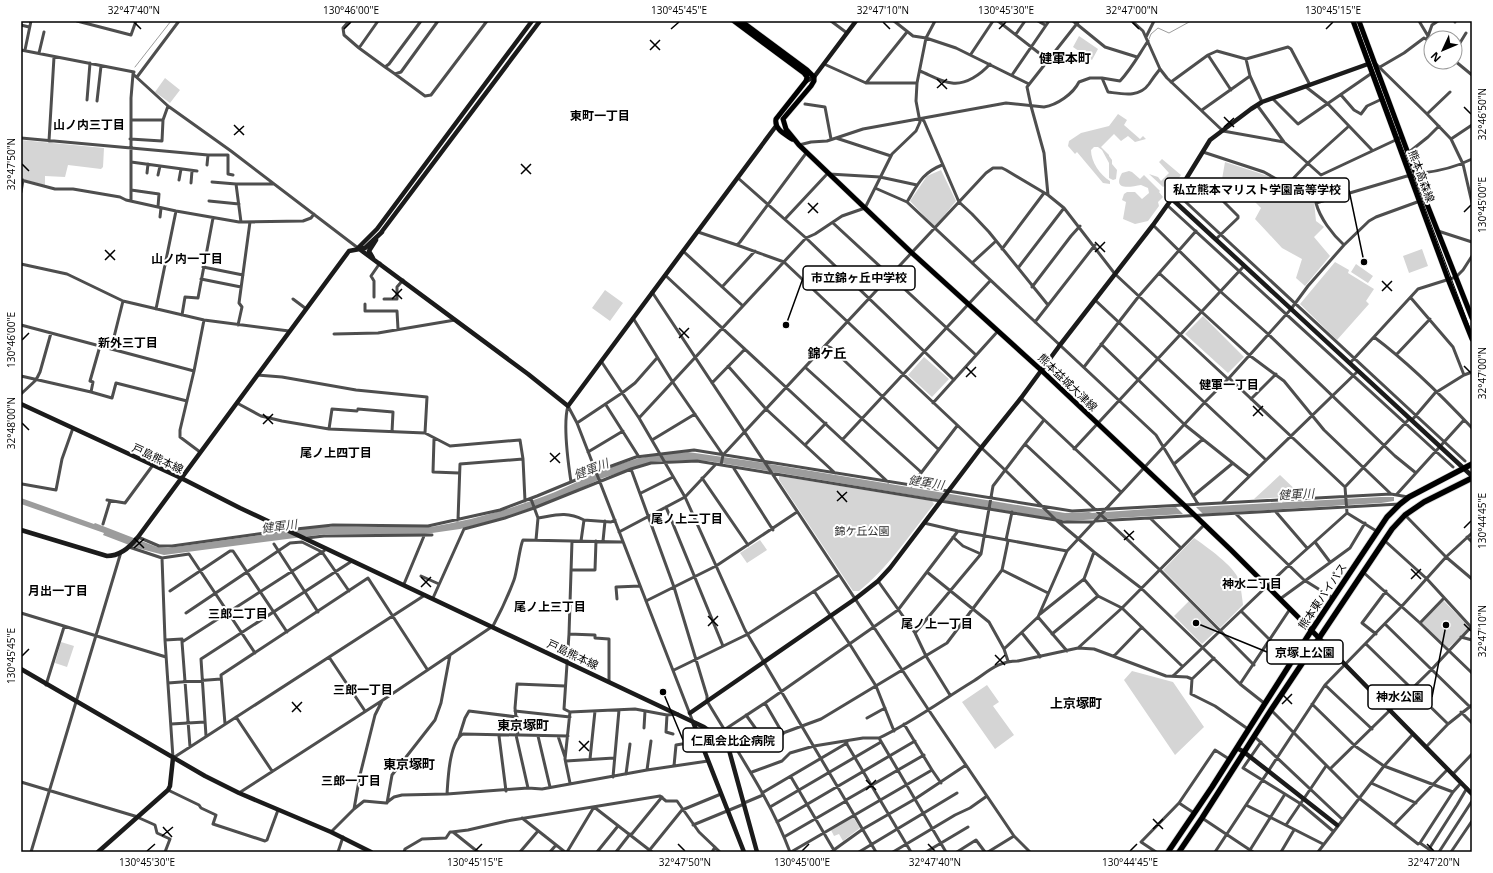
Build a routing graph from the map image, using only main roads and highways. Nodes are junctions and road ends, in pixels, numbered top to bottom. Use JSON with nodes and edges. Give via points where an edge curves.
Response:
{"nodes":[{"id":1,"x":734,"y":21,"type":"edge"},
{"id":2,"x":741,"y":21,"type":"edge"},
{"id":3,"x":1352,"y":21,"type":"edge"},
{"id":4,"x":1359,"y":21,"type":"edge"},
{"id":5,"x":1371,"y":64,"type":"junction"},
{"id":6,"x":783,"y":119,"type":"junction"},
{"id":7,"x":776,"y":126,"type":"junction"},
{"id":8,"x":1400,"y":138,"type":"junction"},
{"id":9,"x":799,"y":145,"type":"junction"},
{"id":10,"x":1423,"y":200,"type":"junction"},
{"id":11,"x":1472,"y":318,"type":"edge"},
{"id":12,"x":1472,"y":339,"type":"edge"},
{"id":13,"x":1472,"y":464,"type":"edge"},
{"id":14,"x":1472,"y":477,"type":"edge"},
{"id":15,"x":1311,"y":630,"type":"junction"},
{"id":16,"x":1319,"y":638,"type":"junction"},
{"id":17,"x":1168,"y":852,"type":"edge"},
{"id":18,"x":1179,"y":852,"type":"edge"}],
"edges":[{"from":1,"to":7,"type":"main road","via":[[807,77],[806,82],[776,119]]},
{"from":2,"to":6,"type":"main road","via":[[815,74],[811,86]]},
{"from":3,"to":5,"type":"main road","name":"熊本高森線"},
{"from":4,"to":5,"type":"main road","name":"熊本高森線"},
{"from":5,"to":8,"type":"main road","name":"熊本高森線"},
{"from":5,"to":8,"type":"main road","name":"熊本高森線","via":[[1372,74]]},
{"from":6,"to":7,"type":"main road"},
{"from":6,"to":9,"type":"main road","name":"熊本益城大津線","via":[[786,129]]},
{"from":7,"to":9,"type":"main road","name":"熊本益城大津線"},
{"from":8,"to":10,"type":"main road","name":"熊本高森線","via":[[1411,177]]},
{"from":8,"to":10,"type":"main road","name":"熊本高森線","via":[[1417,175]]},
{"from":9,"to":15,"type":"main road","name":"熊本益城大津線","via":[[1184,505]]},
{"from":10,"to":11,"type":"main road","name":"熊本高森線"},
{"from":10,"to":12,"type":"main road","name":"熊本高森線","via":[[1448,279]]},
{"from":13,"to":15,"type":"highway","name":"熊本東バイパス","via":[[1409,497],[1387,517]]},
{"from":14,"to":16,"type":"highway","name":"熊本東バイパス","via":[[1424,502],[1392,529]]},
{"from":15,"to":16,"type":"main road","name":"熊本益城大津線"},
{"from":15,"to":17,"type":"highway","name":"熊本東バイパス"},
{"from":16,"to":18,"type":"highway","name":"熊本東バイパス"}]}
